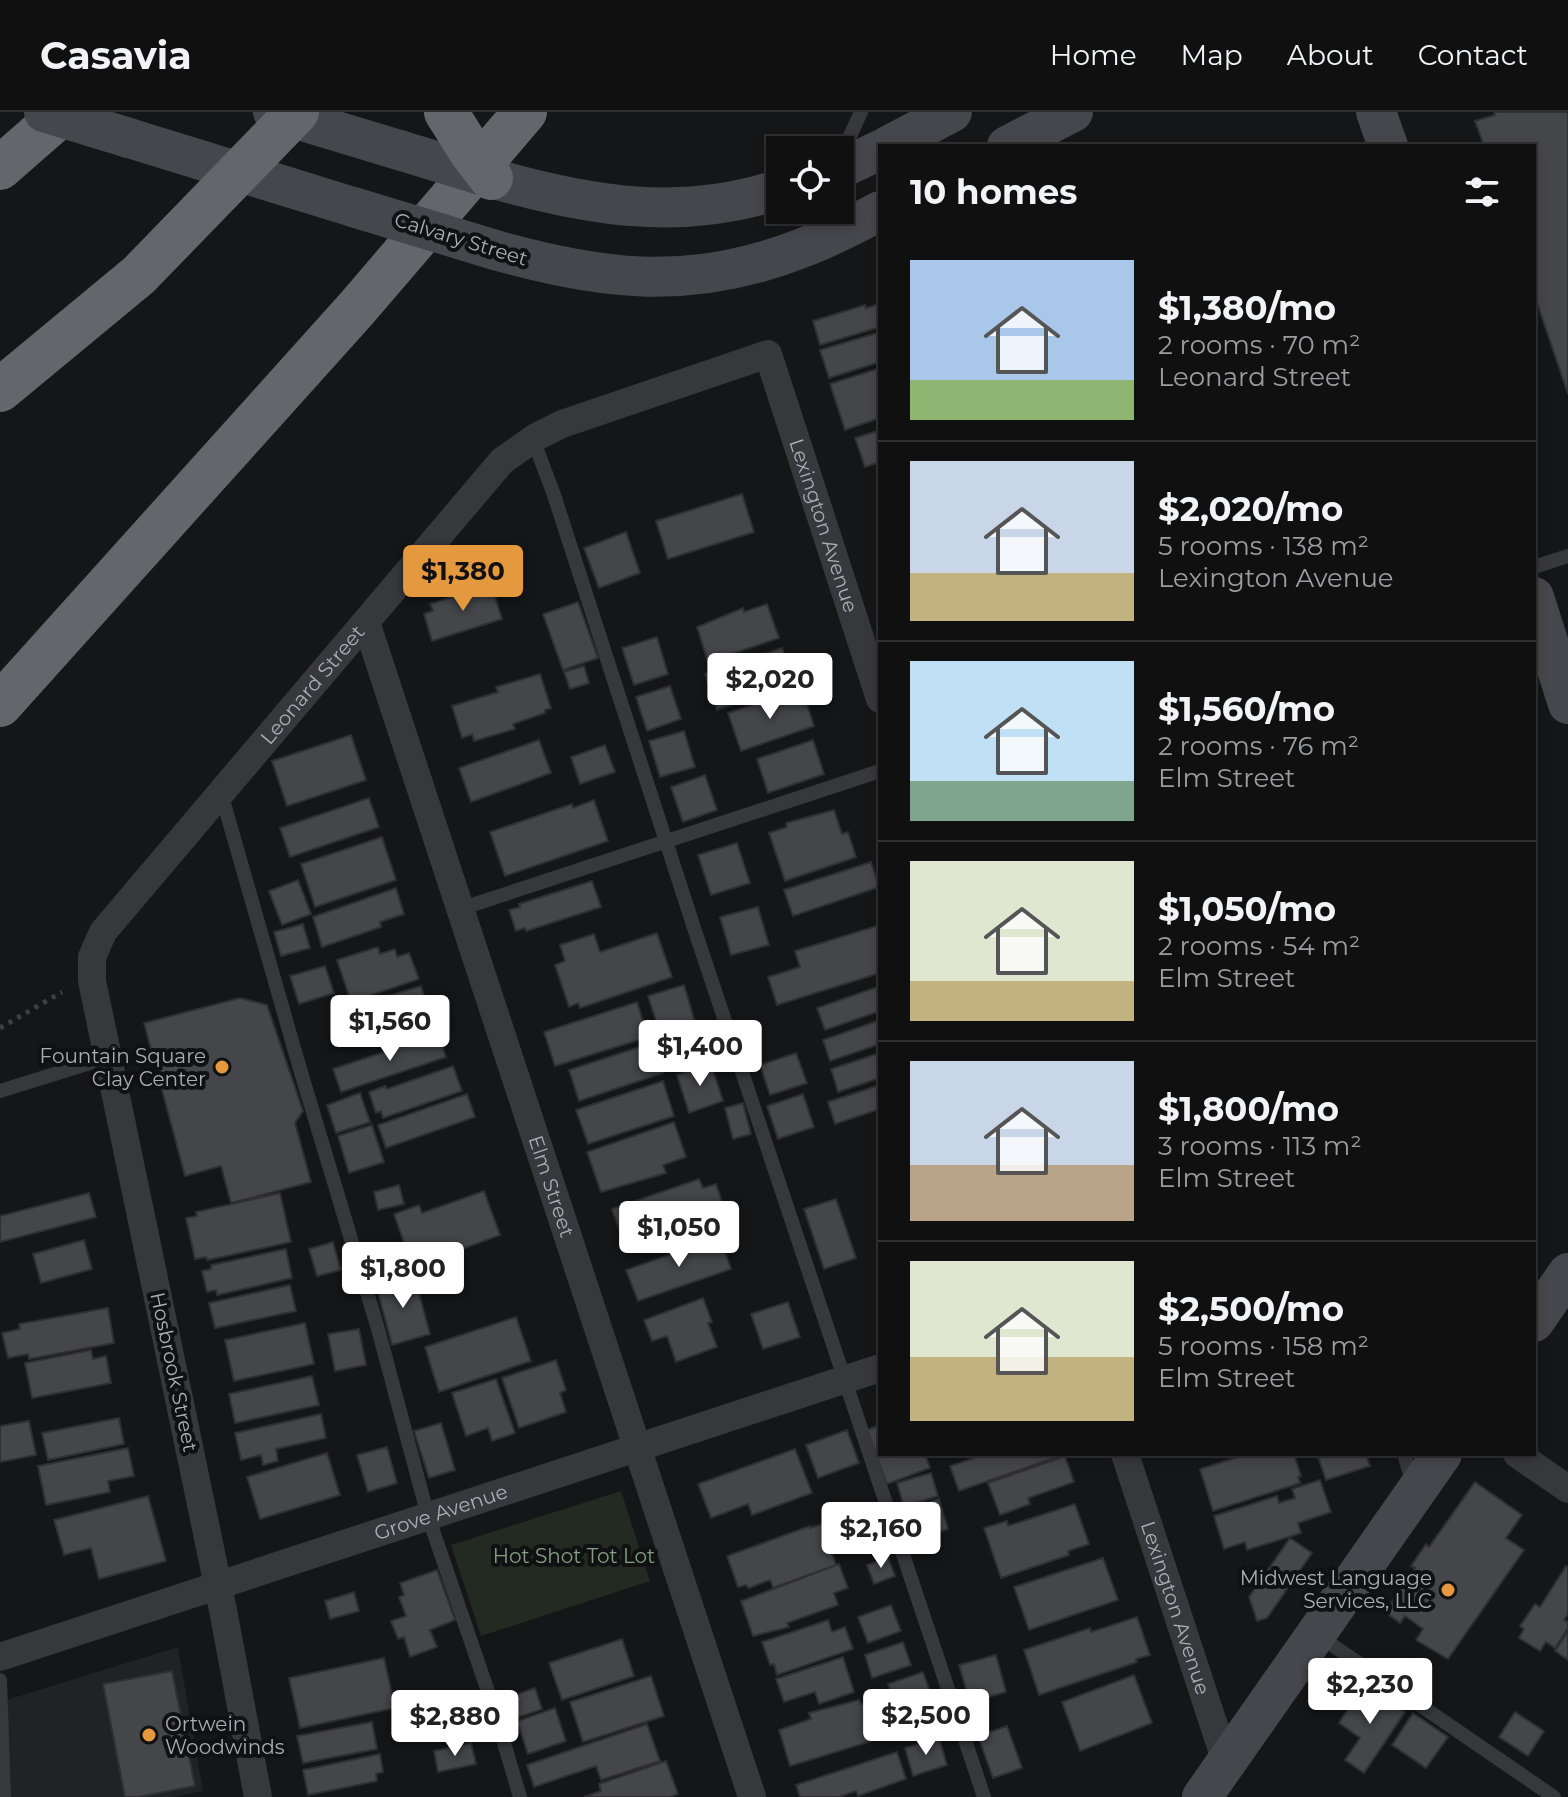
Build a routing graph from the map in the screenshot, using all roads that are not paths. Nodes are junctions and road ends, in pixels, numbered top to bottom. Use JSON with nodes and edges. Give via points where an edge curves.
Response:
{"nodes":[{"id":1,"x":44,"y":112,"type":"edge"},
{"id":2,"x":64,"y":112,"type":"edge"},
{"id":3,"x":446,"y":112,"type":"edge"},
{"id":4,"x":525,"y":112,"type":"edge"},
{"id":5,"x":861,"y":112,"type":"edge"},
{"id":6,"x":952,"y":112,"type":"edge"},
{"id":7,"x":1073,"y":112,"type":"edge"},
{"id":8,"x":1376,"y":112,"type":"edge"},
{"id":9,"x":287,"y":114,"type":"edge"},
{"id":10,"x":850,"y":136,"type":"edge"},
{"id":11,"x":892,"y":144,"type":"edge"},
{"id":12,"x":1011,"y":144,"type":"edge"},
{"id":13,"x":1387,"y":144,"type":"edge"},
{"id":14,"x":878,"y":151,"type":"edge"},
{"id":15,"x":854,"y":162,"type":"edge"},
{"id":16,"x":0,"y":168,"type":"edge"},
{"id":17,"x":240,"y":174,"type":"junction"},
{"id":18,"x":491,"y":178,"type":"junction"},
{"id":19,"x":766,"y":193,"type":"edge"},
{"id":20,"x":878,"y":212,"type":"edge"},
{"id":21,"x":768,"y":354,"type":"joint"},
{"id":22,"x":0,"y":390,"type":"edge"},
{"id":23,"x":533,"y":439,"type":"junction"},
{"id":24,"x":1568,"y":556,"type":"edge"},
{"id":25,"x":1536,"y":566,"type":"edge"},
{"id":26,"x":1536,"y":603,"type":"edge"},
{"id":27,"x":366,"y":622,"type":"junction"},
{"id":28,"x":878,"y":693,"type":"edge"},
{"id":29,"x":1568,"y":704,"type":"edge"},
{"id":30,"x":0,"y":705,"type":"edge"},
{"id":31,"x":878,"y":772,"type":"edge"},
{"id":32,"x":221,"y":792,"type":"junction"},
{"id":33,"x":667,"y":841,"type":"junction"},
{"id":34,"x":460,"y":909,"type":"junction"},
{"id":35,"x":95,"y":948,"type":"joint"},
{"id":36,"x":109,"y":1057,"type":"junction"},
{"id":37,"x":0,"y":1091,"type":"edge"},
{"id":38,"x":1568,"y":1273,"type":"edge"},
{"id":39,"x":1536,"y":1319,"type":"edge"},
{"id":40,"x":878,"y":1369,"type":"edge"},
{"id":41,"x":844,"y":1380,"type":"junction"},
{"id":42,"x":637,"y":1447,"type":"junction"},
{"id":43,"x":1126,"y":1456,"type":"edge"},
{"id":44,"x":1405,"y":1456,"type":"edge"},
{"id":45,"x":1441,"y":1456,"type":"edge"},
{"id":46,"x":1520,"y":1456,"type":"edge"},
{"id":47,"x":1568,"y":1489,"type":"edge"},
{"id":48,"x":1416,"y":1492,"type":"junction"},
{"id":49,"x":428,"y":1516,"type":"junction"},
{"id":50,"x":217,"y":1585,"type":"junction"},
{"id":51,"x":1316,"y":1633,"type":"junction"},
{"id":52,"x":0,"y":1657,"type":"edge"},
{"id":53,"x":0,"y":1680,"type":"edge"},
{"id":54,"x":1226,"y":1762,"type":"junction"},
{"id":55,"x":4,"y":1797,"type":"edge"},
{"id":56,"x":258,"y":1797,"type":"edge"},
{"id":57,"x":520,"y":1797,"type":"edge"},
{"id":58,"x":752,"y":1797,"type":"edge"},
{"id":59,"x":984,"y":1797,"type":"edge"},
{"id":60,"x":1202,"y":1797,"type":"edge"},
{"id":61,"x":1554,"y":1797,"type":"edge"}],
"edges":[{"from":1,"to":17,"type":"main road","name":"Calvary Street","bridge":true},
{"from":2,"to":16,"type":"highway"},
{"from":3,"to":18,"type":"highway","bridge":true},
{"from":4,"to":30,"type":"highway","via":[[357,308]]},
{"from":5,"to":10,"type":"lane"},
{"from":6,"to":11,"type":"main road"},
{"from":7,"to":12,"type":"main road"},
{"from":8,"to":13,"type":"main road"},
{"from":9,"to":17,"type":"highway"},
{"from":9,"to":18,"type":"main road","bridge":true},
{"from":14,"to":15,"type":"main road"},
{"from":17,"to":20,"type":"main road","name":"Calvary Street","bridge":true,"via":[[545,264],[641,278],[736,269],[803,248]]},
{"from":17,"to":22,"type":"highway","via":[[139,275]]},
{"from":18,"to":19,"type":"main road","via":[[546,194],[674,208]]},
{"from":21,"to":23,"type":"street","name":"Leonard Street","via":[[562,424]]},
{"from":21,"to":28,"type":"street","name":"Lexington Avenue"},
{"from":23,"to":27,"type":"street","name":"Leonard Street","via":[[502,461]]},
{"from":23,"to":33,"type":"lane"},
{"from":24,"to":25,"type":"lane"},
{"from":26,"to":29,"type":"main road"},
{"from":27,"to":32,"type":"street","name":"Leonard Street"},
{"from":27,"to":34,"type":"street","name":"Elm Street"},
{"from":31,"to":33,"type":"lane"},
{"from":32,"to":35,"type":"street","name":"Leonard Street","via":[[110,921]]},
{"from":32,"to":49,"type":"lane"},
{"from":33,"to":34,"type":"lane"},
{"from":33,"to":41,"type":"lane"},
{"from":34,"to":42,"type":"street","name":"Elm Street"},
{"from":35,"to":36,"type":"street","name":"Hosbrook Street","via":[[90,968]]},
{"from":36,"to":37,"type":"lane"},
{"from":36,"to":50,"type":"street","name":"Hosbrook Street"},
{"from":38,"to":39,"type":"main road"},
{"from":40,"to":41,"type":"street","name":"Grove Avenue"},
{"from":41,"to":42,"type":"street","name":"Grove Avenue"},
{"from":41,"to":59,"type":"lane"},
{"from":42,"to":49,"type":"street","name":"Grove Avenue"},
{"from":42,"to":58,"type":"street","name":"Elm Street"},
{"from":43,"to":54,"type":"street","name":"Lexington Avenue"},
{"from":44,"to":48,"type":"lane"},
{"from":45,"to":48,"type":"main road"},
{"from":46,"to":47,"type":"street"},
{"from":48,"to":51,"type":"main road"},
{"from":49,"to":50,"type":"street","name":"Grove Avenue"},
{"from":49,"to":57,"type":"lane"},
{"from":50,"to":52,"type":"street","name":"Grove Avenue"},
{"from":50,"to":56,"type":"street","name":"Hosbrook Street"},
{"from":51,"to":54,"type":"main road"},
{"from":51,"to":61,"type":"lane"},
{"from":53,"to":55,"type":"lane"},
{"from":54,"to":60,"type":"main road"}]}
